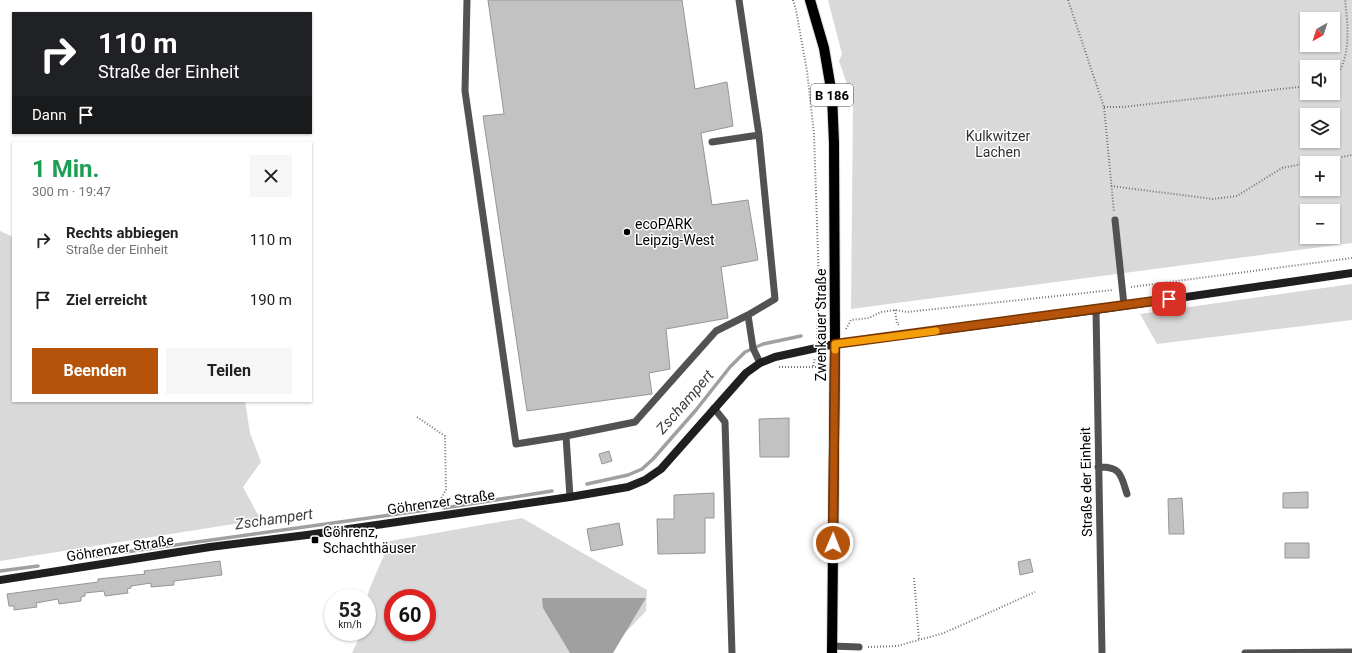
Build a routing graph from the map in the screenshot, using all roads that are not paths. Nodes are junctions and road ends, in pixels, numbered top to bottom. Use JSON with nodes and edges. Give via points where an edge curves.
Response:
{"nodes":[{"id":1,"x":467,"y":0,"type":"edge"},
{"id":2,"x":739,"y":0,"type":"edge"},
{"id":3,"x":810,"y":0,"type":"edge"},
{"id":4,"x":759,"y":135,"type":"junction"},
{"id":5,"x":712,"y":142,"type":"dead end"},
{"id":6,"x":1115,"y":220,"type":"road end"},
{"id":7,"x":1352,"y":273,"type":"edge"},
{"id":8,"x":1124,"y":305,"type":"junction"},
{"id":9,"x":1096,"y":310,"type":"junction"},
{"id":10,"x":748,"y":315,"type":"junction"},
{"id":11,"x":835,"y":344,"type":"junction"},
{"id":12,"x":760,"y":363,"type":"junction"},
{"id":13,"x":714,"y":408,"type":"junction"},
{"id":14,"x":566,"y":436,"type":"junction"},
{"id":15,"x":1098,"y":467,"type":"junction"},
{"id":16,"x":1127,"y":494,"type":"dead end"},
{"id":17,"x":570,"y":497,"type":"junction"},
{"id":18,"x":0,"y":580,"type":"edge"},
{"id":19,"x":859,"y":647,"type":"road end"},
{"id":20,"x":832,"y":650,"type":"edge"},
{"id":21,"x":1352,"y":652,"type":"edge"},
{"id":22,"x":732,"y":653,"type":"edge"},
{"id":23,"x":1102,"y":653,"type":"edge"},
{"id":24,"x":1245,"y":653,"type":"edge"}],
"edges":[{"from":1,"to":14,"type":"lane","via":[[466,91],[516,444]]},
{"from":2,"to":4,"type":"lane"},
{"from":3,"to":11,"type":"main road","name":"Zwenkauer Straße","number":"B 186","via":[[824,48],[832,95]]},
{"from":4,"to":5,"type":"lane"},
{"from":4,"to":10,"type":"lane","via":[[775,299]]},
{"from":6,"to":8,"type":"lane"},
{"from":7,"to":8,"type":"street"},
{"from":8,"to":9,"type":"street"},
{"from":9,"to":11,"type":"street"},
{"from":9,"to":15,"type":"lane","name":"Straße der Einheit"},
{"from":10,"to":12,"type":"lane","via":[[753,348]]},
{"from":10,"to":14,"type":"lane","via":[[716,331],[636,422]]},
{"from":11,"to":12,"type":"street","name":"Göhrenzer Straße","via":[[775,357]]},
{"from":11,"to":20,"type":"main road","name":"Zwenkauer Straße","number":"B 186"},
{"from":12,"to":13,"type":"street","name":"Göhrenzer Straße","via":[[746,373]]},
{"from":13,"to":17,"type":"street","name":"Göhrenzer Straße","via":[[661,469],[645,480],[628,487]]},
{"from":13,"to":22,"type":"lane","via":[[725,422]]},
{"from":14,"to":17,"type":"lane"},
{"from":15,"to":16,"type":"lane","via":[[1116,469]]},
{"from":15,"to":23,"type":"lane","name":"Straße der Einheit"},
{"from":17,"to":18,"type":"street","name":"Göhrenzer Straße","via":[[210,547]]},
{"from":19,"to":20,"type":"lane"},
{"from":21,"to":24,"type":"lane"}]}
